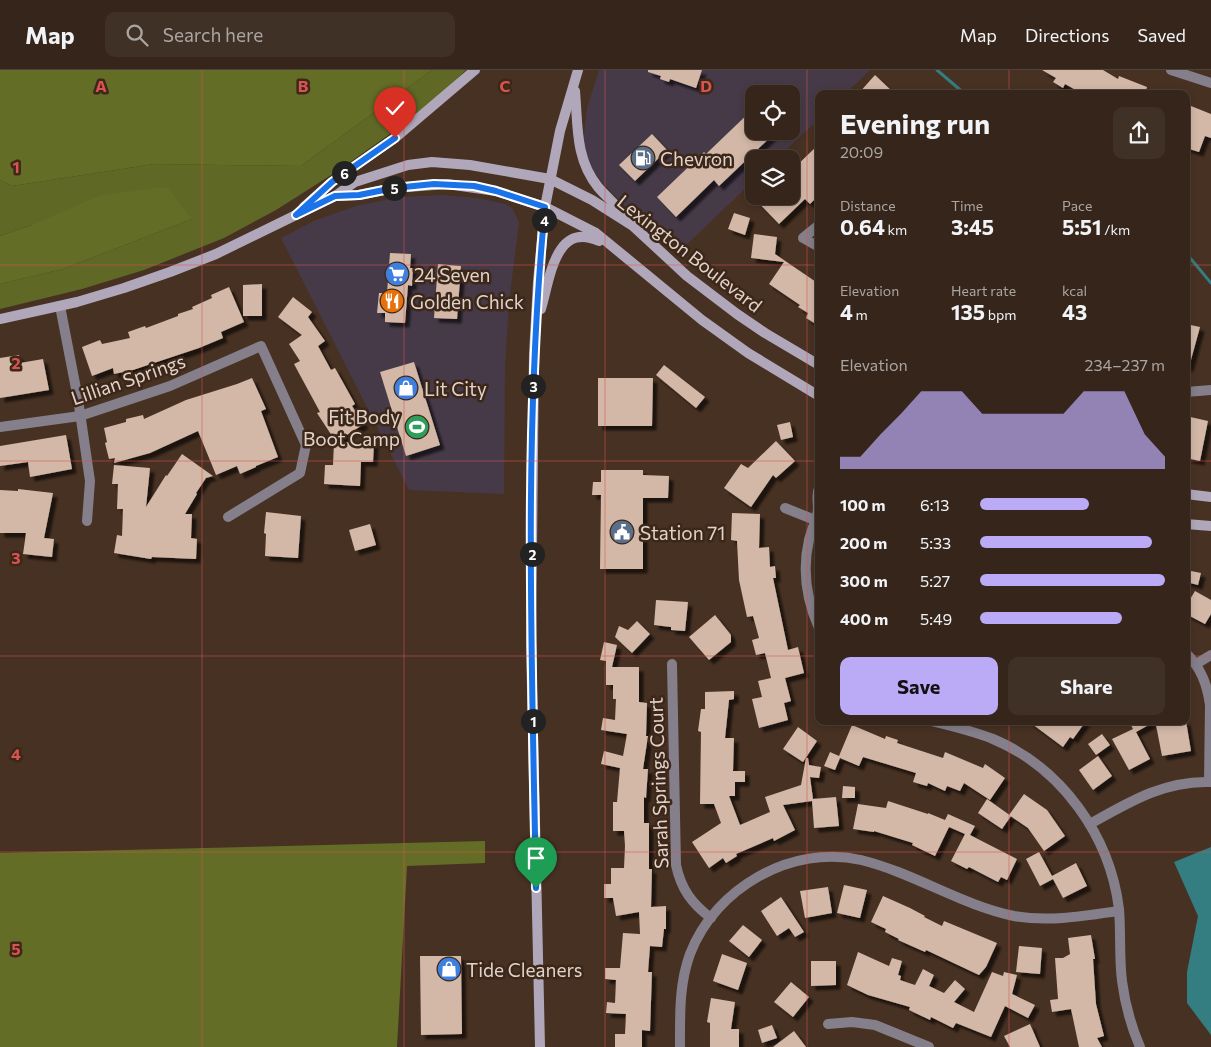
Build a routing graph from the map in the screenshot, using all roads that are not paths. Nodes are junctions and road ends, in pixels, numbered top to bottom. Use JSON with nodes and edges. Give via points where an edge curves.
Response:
{"nodes":[{"id":1,"x":475,"y":70,"type":"edge"},
{"id":2,"x":578,"y":70,"type":"edge"},
{"id":3,"x":1171,"y":70,"type":"edge"},
{"id":4,"x":574,"y":83,"type":"junction"},
{"id":5,"x":1211,"y":83,"type":"edge"},
{"id":6,"x":550,"y":180,"type":"junction"},
{"id":7,"x":335,"y":196,"type":"junction"},
{"id":8,"x":545,"y":207,"type":"junction"},
{"id":9,"x":296,"y":215,"type":"junction"},
{"id":10,"x":633,"y":226,"type":"junction"},
{"id":11,"x":815,"y":228,"type":"edge"},
{"id":12,"x":815,"y":245,"type":"edge"},
{"id":13,"x":615,"y":247,"type":"junction"},
{"id":14,"x":60,"y":306,"type":"junction"},
{"id":15,"x":0,"y":318,"type":"edge"},
{"id":16,"x":536,"y":329,"type":"junction"},
{"id":17,"x":815,"y":363,"type":"edge"},
{"id":18,"x":1211,"y":390,"type":"edge"},
{"id":19,"x":1190,"y":392,"type":"edge"},
{"id":20,"x":815,"y":394,"type":"edge"},
{"id":21,"x":80,"y":416,"type":"junction"},
{"id":22,"x":0,"y":427,"type":"edge"},
{"id":23,"x":1190,"y":494,"type":"edge"},
{"id":24,"x":1211,"y":497,"type":"edge"},
{"id":25,"x":785,"y":508,"type":"dead end"},
{"id":26,"x":815,"y":515,"type":"edge"},
{"id":27,"x":228,"y":517,"type":"dead end"},
{"id":28,"x":87,"y":521,"type":"dead end"},
{"id":29,"x":815,"y":522,"type":"edge"},
{"id":30,"x":1190,"y":524,"type":"edge"},
{"id":31,"x":1211,"y":526,"type":"edge"},
{"id":32,"x":815,"y":618,"type":"edge"},
{"id":33,"x":1211,"y":655,"type":"edge"},
{"id":34,"x":1190,"y":657,"type":"edge"},
{"id":35,"x":672,"y":664,"type":"dead end"},
{"id":36,"x":1196,"y":664,"type":"junction"},
{"id":37,"x":947,"y":725,"type":"edge"},
{"id":38,"x":1210,"y":782,"type":"edge"},
{"id":39,"x":1090,"y":824,"type":"junction"},
{"id":40,"x":1119,"y":912,"type":"junction"},
{"id":41,"x":711,"y":918,"type":"junction"},
{"id":42,"x":828,"y":1024,"type":"dead end"},
{"id":43,"x":540,"y":1047,"type":"edge"},
{"id":44,"x":680,"y":1047,"type":"edge"},
{"id":45,"x":930,"y":1047,"type":"edge"},
{"id":46,"x":1140,"y":1047,"type":"edge"}],
"edges":[{"from":1,"to":9,"type":"main road","via":[[395,138],[332,182]]},
{"from":2,"to":4,"type":"main road"},
{"from":3,"to":5,"type":"street"},
{"from":4,"to":6,"type":"main road"},
{"from":4,"to":10,"type":"main road","via":[[578,140],[586,168]]},
{"from":6,"to":7,"type":"main road","name":"Lexington Boulevard","via":[[470,165],[432,162],[408,165],[355,182]]},
{"from":6,"to":8,"type":"main road"},
{"from":6,"to":10,"type":"main road","name":"Lexington Boulevard","via":[[592,200]]},
{"from":7,"to":8,"type":"main road","name":"Lexington Boulevard","via":[[447,184],[496,191]]},
{"from":7,"to":9,"type":"main road","name":"Lexington Boulevard"},
{"from":8,"to":13,"type":"main road","name":"Lexington Boulevard","via":[[596,233]]},
{"from":8,"to":16,"type":"main road"},
{"from":9,"to":14,"type":"main road","name":"Lexington Boulevard","via":[[216,254],[170,272]]},
{"from":10,"to":17,"type":"main road","name":"Lexington Boulevard","via":[[722,303]]},
{"from":11,"to":12,"type":"street","via":[[803,238]]},
{"from":13,"to":16,"type":"main road","via":[[589,236],[566,242],[556,257]]},
{"from":13,"to":20,"type":"main road","name":"Lexington Boulevard","via":[[702,320],[748,353]]},
{"from":14,"to":15,"type":"main road","name":"Lexington Boulevard"},
{"from":14,"to":21,"type":"street"},
{"from":16,"to":43,"type":"main road","via":[[532,406],[531,643]]},
{"from":18,"to":19,"type":"street"},
{"from":21,"to":22,"type":"street","name":"Lillian Springs"},
{"from":21,"to":27,"type":"street","name":"Lillian Springs","via":[[170,386],[261,346],[306,445],[300,473]]},
{"from":21,"to":28,"type":"street","via":[[90,481]]},
{"from":23,"to":24,"type":"main road"},
{"from":25,"to":26,"type":"street"},
{"from":29,"to":32,"type":"street","via":[[807,550],[807,588]]},
{"from":30,"to":31,"type":"main road"},
{"from":33,"to":36,"type":"street"},
{"from":34,"to":36,"type":"street"},
{"from":35,"to":41,"type":"street","name":"Sarah Springs Court","via":[[676,865],[688,898]]},
{"from":36,"to":38,"type":"street","via":[[1206,684],[1210,705]]},
{"from":37,"to":39,"type":"street","via":[[976,732],[1037,765],[1059,785]]},
{"from":38,"to":39,"type":"street","via":[[1185,783],[1156,790]]},
{"from":39,"to":40,"type":"street","via":[[1111,872]]},
{"from":40,"to":41,"type":"street","via":[[1049,919],[1012,915],[875,864],[839,857],[797,861],[763,874],[732,895]]},
{"from":40,"to":46,"type":"street","via":[[1126,1006]]},
{"from":41,"to":44,"type":"street","via":[[693,947],[684,976]]},
{"from":42,"to":45,"type":"street","via":[[852,1022],[875,1025]]}]}
